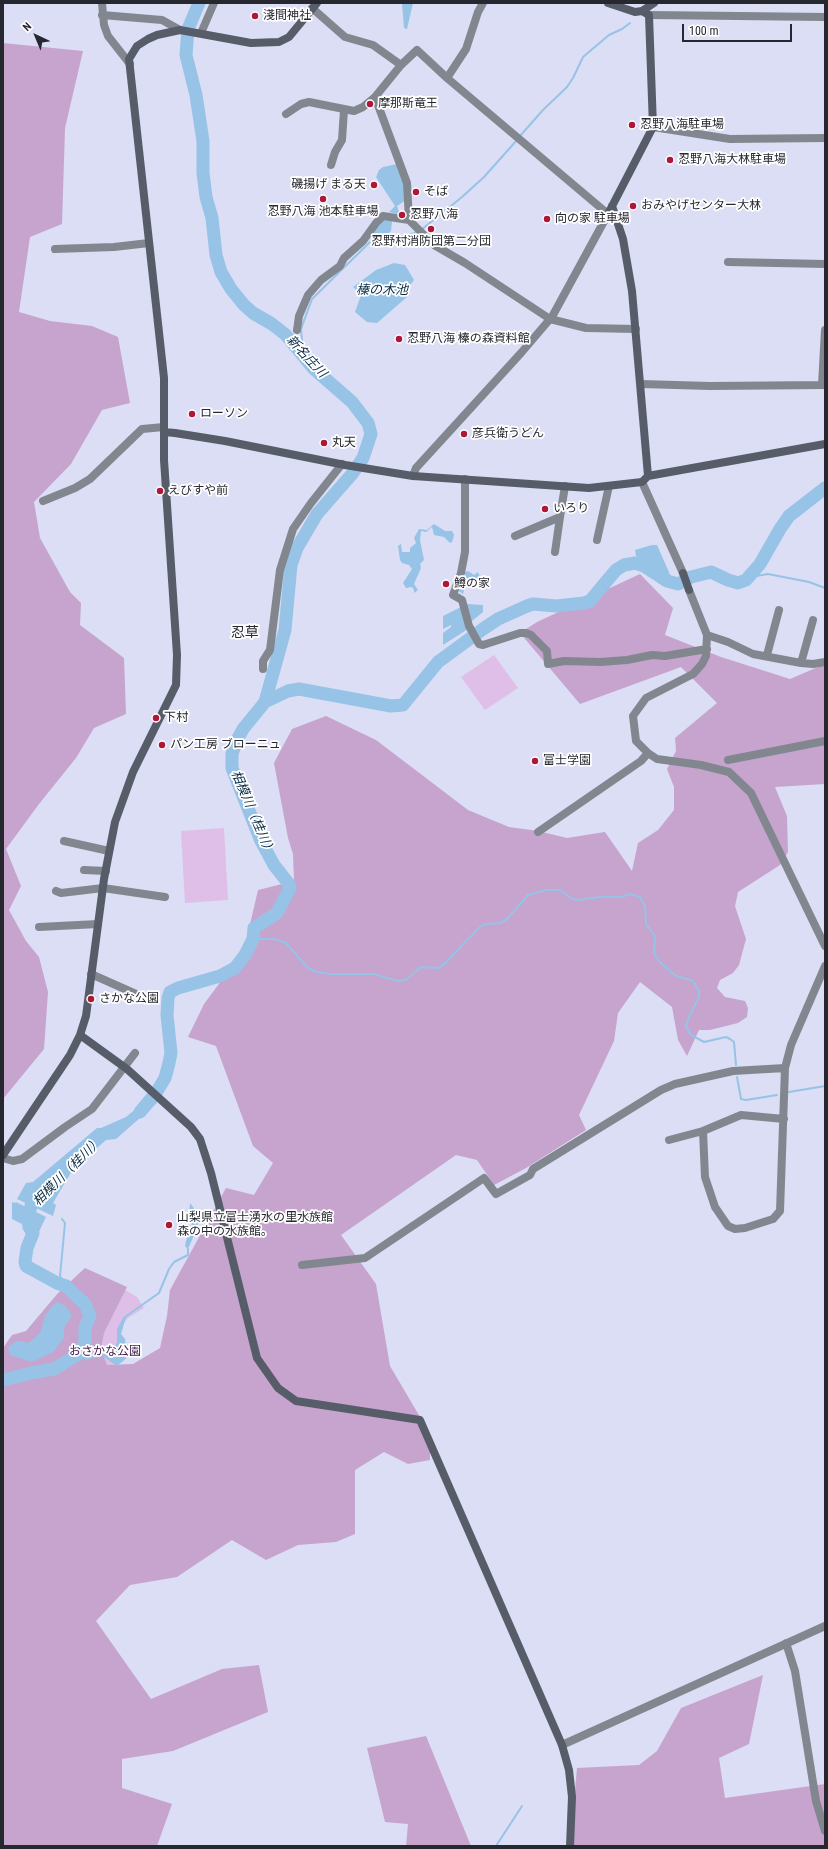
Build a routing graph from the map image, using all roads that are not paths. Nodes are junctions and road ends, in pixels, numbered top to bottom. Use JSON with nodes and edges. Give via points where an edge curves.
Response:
{"nodes":[{"id":1,"x":102,"y":3,"type":"edge"},
{"id":2,"x":214,"y":3,"type":"edge"},
{"id":3,"x":483,"y":3,"type":"edge"},
{"id":4,"x":608,"y":3,"type":"edge"},
{"id":5,"x":654,"y":3,"type":"edge"},
{"id":6,"x":315,"y":6,"type":"edge"},
{"id":7,"x":646,"y":13,"type":"junction"},
{"id":8,"x":102,"y":15,"type":"junction"},
{"id":9,"x":825,"y":17,"type":"edge"},
{"id":10,"x":180,"y":30,"type":"junction"},
{"id":11,"x":201,"y":33,"type":"junction"},
{"id":12,"x":130,"y":64,"type":"junction"},
{"id":13,"x":401,"y":65,"type":"junction"},
{"id":14,"x":447,"y":78,"type":"junction"},
{"id":15,"x":374,"y":97,"type":"junction"},
{"id":16,"x":344,"y":110,"type":"junction"},
{"id":17,"x":286,"y":114,"type":"dead end"},
{"id":18,"x":653,"y":127,"type":"junction"},
{"id":19,"x":825,"y":138,"type":"edge"},
{"id":20,"x":331,"y":165,"type":"dead end"},
{"id":21,"x":610,"y":210,"type":"junction"},
{"id":22,"x":410,"y":220,"type":"junction"},
{"id":23,"x":149,"y":243,"type":"junction"},
{"id":24,"x":56,"y":249,"type":"dead end"},
{"id":25,"x":728,"y":262,"type":"dead end"},
{"id":26,"x":825,"y":264,"type":"edge"},
{"id":27,"x":550,"y":319,"type":"junction"},
{"id":28,"x":636,"y":329,"type":"junction"},
{"id":29,"x":298,"y":330,"type":"dead end"},
{"id":30,"x":825,"y":330,"type":"edge"},
{"id":31,"x":641,"y":384,"type":"junction"},
{"id":32,"x":823,"y":385,"type":"edge"},
{"id":33,"x":164,"y":430,"type":"junction"},
{"id":34,"x":825,"y":444,"type":"edge"},
{"id":35,"x":343,"y":464,"type":"junction"},
{"id":36,"x":413,"y":476,"type":"junction"},
{"id":37,"x":648,"y":476,"type":"junction"},
{"id":38,"x":465,"y":479,"type":"junction"},
{"id":39,"x":642,"y":482,"type":"junction"},
{"id":40,"x":565,"y":486,"type":"junction"},
{"id":41,"x":609,"y":486,"type":"junction"},
{"id":42,"x":43,"y":501,"type":"dead end"},
{"id":43,"x":560,"y":517,"type":"junction"},
{"id":44,"x":515,"y":536,"type":"dead end"},
{"id":45,"x":597,"y":540,"type":"dead end"},
{"id":46,"x":555,"y":552,"type":"dead end"},
{"id":47,"x":780,"y":610,"type":"dead end"},
{"id":48,"x":813,"y":620,"type":"dead end"},
{"id":49,"x":707,"y":635,"type":"junction"},
{"id":50,"x":707,"y":649,"type":"junction"},
{"id":51,"x":767,"y":655,"type":"junction"},
{"id":52,"x":825,"y":662,"type":"edge"},
{"id":53,"x":801,"y":663,"type":"junction"},
{"id":54,"x":263,"y":669,"type":"dead end"},
{"id":55,"x":825,"y":740,"type":"edge"},
{"id":56,"x":648,"y":754,"type":"junction"},
{"id":57,"x":728,"y":760,"type":"dead end"},
{"id":58,"x":538,"y":832,"type":"dead end"},
{"id":59,"x":64,"y":841,"type":"dead end"},
{"id":60,"x":109,"y":851,"type":"junction"},
{"id":61,"x":84,"y":870,"type":"dead end"},
{"id":62,"x":106,"y":871,"type":"junction"},
{"id":63,"x":103,"y":888,"type":"junction"},
{"id":64,"x":56,"y":891,"type":"dead end"},
{"id":65,"x":165,"y":898,"type":"dead end"},
{"id":66,"x":98,"y":924,"type":"junction"},
{"id":67,"x":39,"y":927,"type":"dead end"},
{"id":68,"x":823,"y":933,"type":"edge"},
{"id":69,"x":825,"y":946,"type":"edge"},
{"id":70,"x":825,"y":966,"type":"edge"},
{"id":71,"x":91,"y":974,"type":"junction"},
{"id":72,"x":136,"y":994,"type":"dead end"},
{"id":73,"x":80,"y":1035,"type":"junction"},
{"id":74,"x":135,"y":1053,"type":"dead end"},
{"id":75,"x":125,"y":1068,"type":"junction"},
{"id":76,"x":785,"y":1068,"type":"junction"},
{"id":77,"x":784,"y":1119,"type":"junction"},
{"id":78,"x":703,"y":1131,"type":"junction"},
{"id":79,"x":669,"y":1140,"type":"dead end"},
{"id":80,"x":3,"y":1154,"type":"edge"},
{"id":81,"x":3,"y":1158,"type":"edge"},
{"id":82,"x":302,"y":1265,"type":"dead end"},
{"id":83,"x":825,"y":1626,"type":"edge"},
{"id":84,"x":786,"y":1643,"type":"junction"},
{"id":85,"x":562,"y":1745,"type":"junction"},
{"id":86,"x":825,"y":1831,"type":"edge"},
{"id":87,"x":570,"y":1846,"type":"edge"}],
"edges":[{"from":1,"to":8,"type":"street"},
{"from":2,"to":11,"type":"street"},
{"from":3,"to":14,"type":"street","via":[[466,50]]},
{"from":4,"to":7,"type":"street"},
{"from":5,"to":7,"type":"street"},
{"from":6,"to":11,"type":"street","via":[[289,37],[279,42],[251,43]]},
{"from":6,"to":13,"type":"street","via":[[345,37],[373,45]]},
{"from":7,"to":9,"type":"street"},
{"from":7,"to":18,"type":"street"},
{"from":8,"to":10,"type":"street","via":[[162,20]]},
{"from":8,"to":12,"type":"street","via":[[108,36]]},
{"from":10,"to":11,"type":"street"},
{"from":10,"to":12,"type":"street","via":[[157,35],[137,46],[129,59]]},
{"from":12,"to":23,"type":"street"},
{"from":13,"to":14,"type":"street","via":[[417,50]]},
{"from":13,"to":15,"type":"street"},
{"from":14,"to":21,"type":"street"},
{"from":15,"to":16,"type":"street","via":[[354,111]]},
{"from":15,"to":22,"type":"street","via":[[407,183]]},
{"from":16,"to":17,"type":"street","via":[[309,102]]},
{"from":16,"to":20,"type":"street","via":[[342,140]]},
{"from":18,"to":19,"type":"street","via":[[730,139]]},
{"from":18,"to":21,"type":"street"},
{"from":21,"to":27,"type":"street"},
{"from":21,"to":28,"type":"street","via":[[623,239]]},
{"from":22,"to":27,"type":"street","via":[[434,245]]},
{"from":22,"to":29,"type":"street","via":[[383,216],[353,252],[344,258],[340,266],[321,280],[308,295],[299,316]]},
{"from":23,"to":24,"type":"street"},
{"from":23,"to":33,"type":"street","via":[[164,378]]},
{"from":25,"to":26,"type":"street"},
{"from":27,"to":28,"type":"street","via":[[586,328]]},
{"from":27,"to":36,"type":"street","via":[[416,468]]},
{"from":28,"to":31,"type":"street"},
{"from":30,"to":32,"type":"street"},
{"from":31,"to":32,"type":"street"},
{"from":31,"to":37,"type":"street"},
{"from":33,"to":35,"type":"street"},
{"from":33,"to":42,"type":"street","via":[[142,429],[90,478],[75,488]]},
{"from":33,"to":60,"type":"street","via":[[165,492],[177,655],[176,685],[133,772],[115,822]]},
{"from":34,"to":37,"type":"street"},
{"from":35,"to":36,"type":"street"},
{"from":35,"to":54,"type":"street","via":[[311,503],[294,529],[280,570],[270,650],[263,661]]},
{"from":36,"to":38,"type":"street"},
{"from":37,"to":39,"type":"street"},
{"from":38,"to":40,"type":"street"},
{"from":38,"to":50,"type":"street","via":[[464,552],[461,573],[453,595],[462,600],[469,626],[479,644],[483,645],[520,632],[526,633],[547,651],[548,664],[627,660]]},
{"from":39,"to":41,"type":"street"},
{"from":39,"to":49,"type":"street","via":[[683,573]]},
{"from":40,"to":41,"type":"street"},
{"from":40,"to":43,"type":"street"},
{"from":41,"to":45,"type":"street"},
{"from":43,"to":44,"type":"street"},
{"from":43,"to":46,"type":"street"},
{"from":47,"to":51,"type":"street"},
{"from":48,"to":53,"type":"street"},
{"from":49,"to":50,"type":"street"},
{"from":49,"to":51,"type":"street","via":[[753,654]]},
{"from":50,"to":56,"type":"street","via":[[702,664],[693,674],[646,698],[632,716],[636,741]]},
{"from":51,"to":53,"type":"street"},
{"from":52,"to":53,"type":"street"},
{"from":55,"to":57,"type":"street"},
{"from":56,"to":58,"type":"street"},
{"from":56,"to":68,"type":"street","via":[[657,759],[729,772],[751,793]]},
{"from":59,"to":60,"type":"street"},
{"from":60,"to":62,"type":"street"},
{"from":61,"to":62,"type":"street"},
{"from":62,"to":63,"type":"street"},
{"from":63,"to":64,"type":"street","via":[[61,893]]},
{"from":63,"to":65,"type":"street"},
{"from":63,"to":66,"type":"street"},
{"from":66,"to":67,"type":"street"},
{"from":66,"to":71,"type":"street"},
{"from":68,"to":69,"type":"street"},
{"from":70,"to":76,"type":"street","via":[[791,1045]]},
{"from":71,"to":72,"type":"street"},
{"from":71,"to":73,"type":"street","via":[[86,1016]]},
{"from":73,"to":75,"type":"street"},
{"from":73,"to":80,"type":"street","via":[[70,1055]]},
{"from":74,"to":75,"type":"street"},
{"from":75,"to":81,"type":"street","via":[[92,1109],[22,1159],[13,1161]]},
{"from":75,"to":85,"type":"street","via":[[191,1128],[204,1148],[256,1358],[278,1388],[296,1401],[420,1420]]},
{"from":76,"to":77,"type":"street"},
{"from":76,"to":82,"type":"street","via":[[733,1071],[675,1084],[661,1090],[533,1169],[530,1175],[496,1194],[484,1178],[365,1258]]},
{"from":77,"to":78,"type":"street","via":[[741,1115]]},
{"from":77,"to":78,"type":"street","via":[[780,1211],[772,1219],[745,1228],[735,1229],[728,1226],[715,1207],[705,1177]]},
{"from":78,"to":79,"type":"street"},
{"from":83,"to":84,"type":"street"},
{"from":84,"to":85,"type":"street"},
{"from":84,"to":86,"type":"street","via":[[797,1677],[816,1801]]},
{"from":85,"to":87,"type":"street","via":[[569,1770],[572,1797]]}]}
